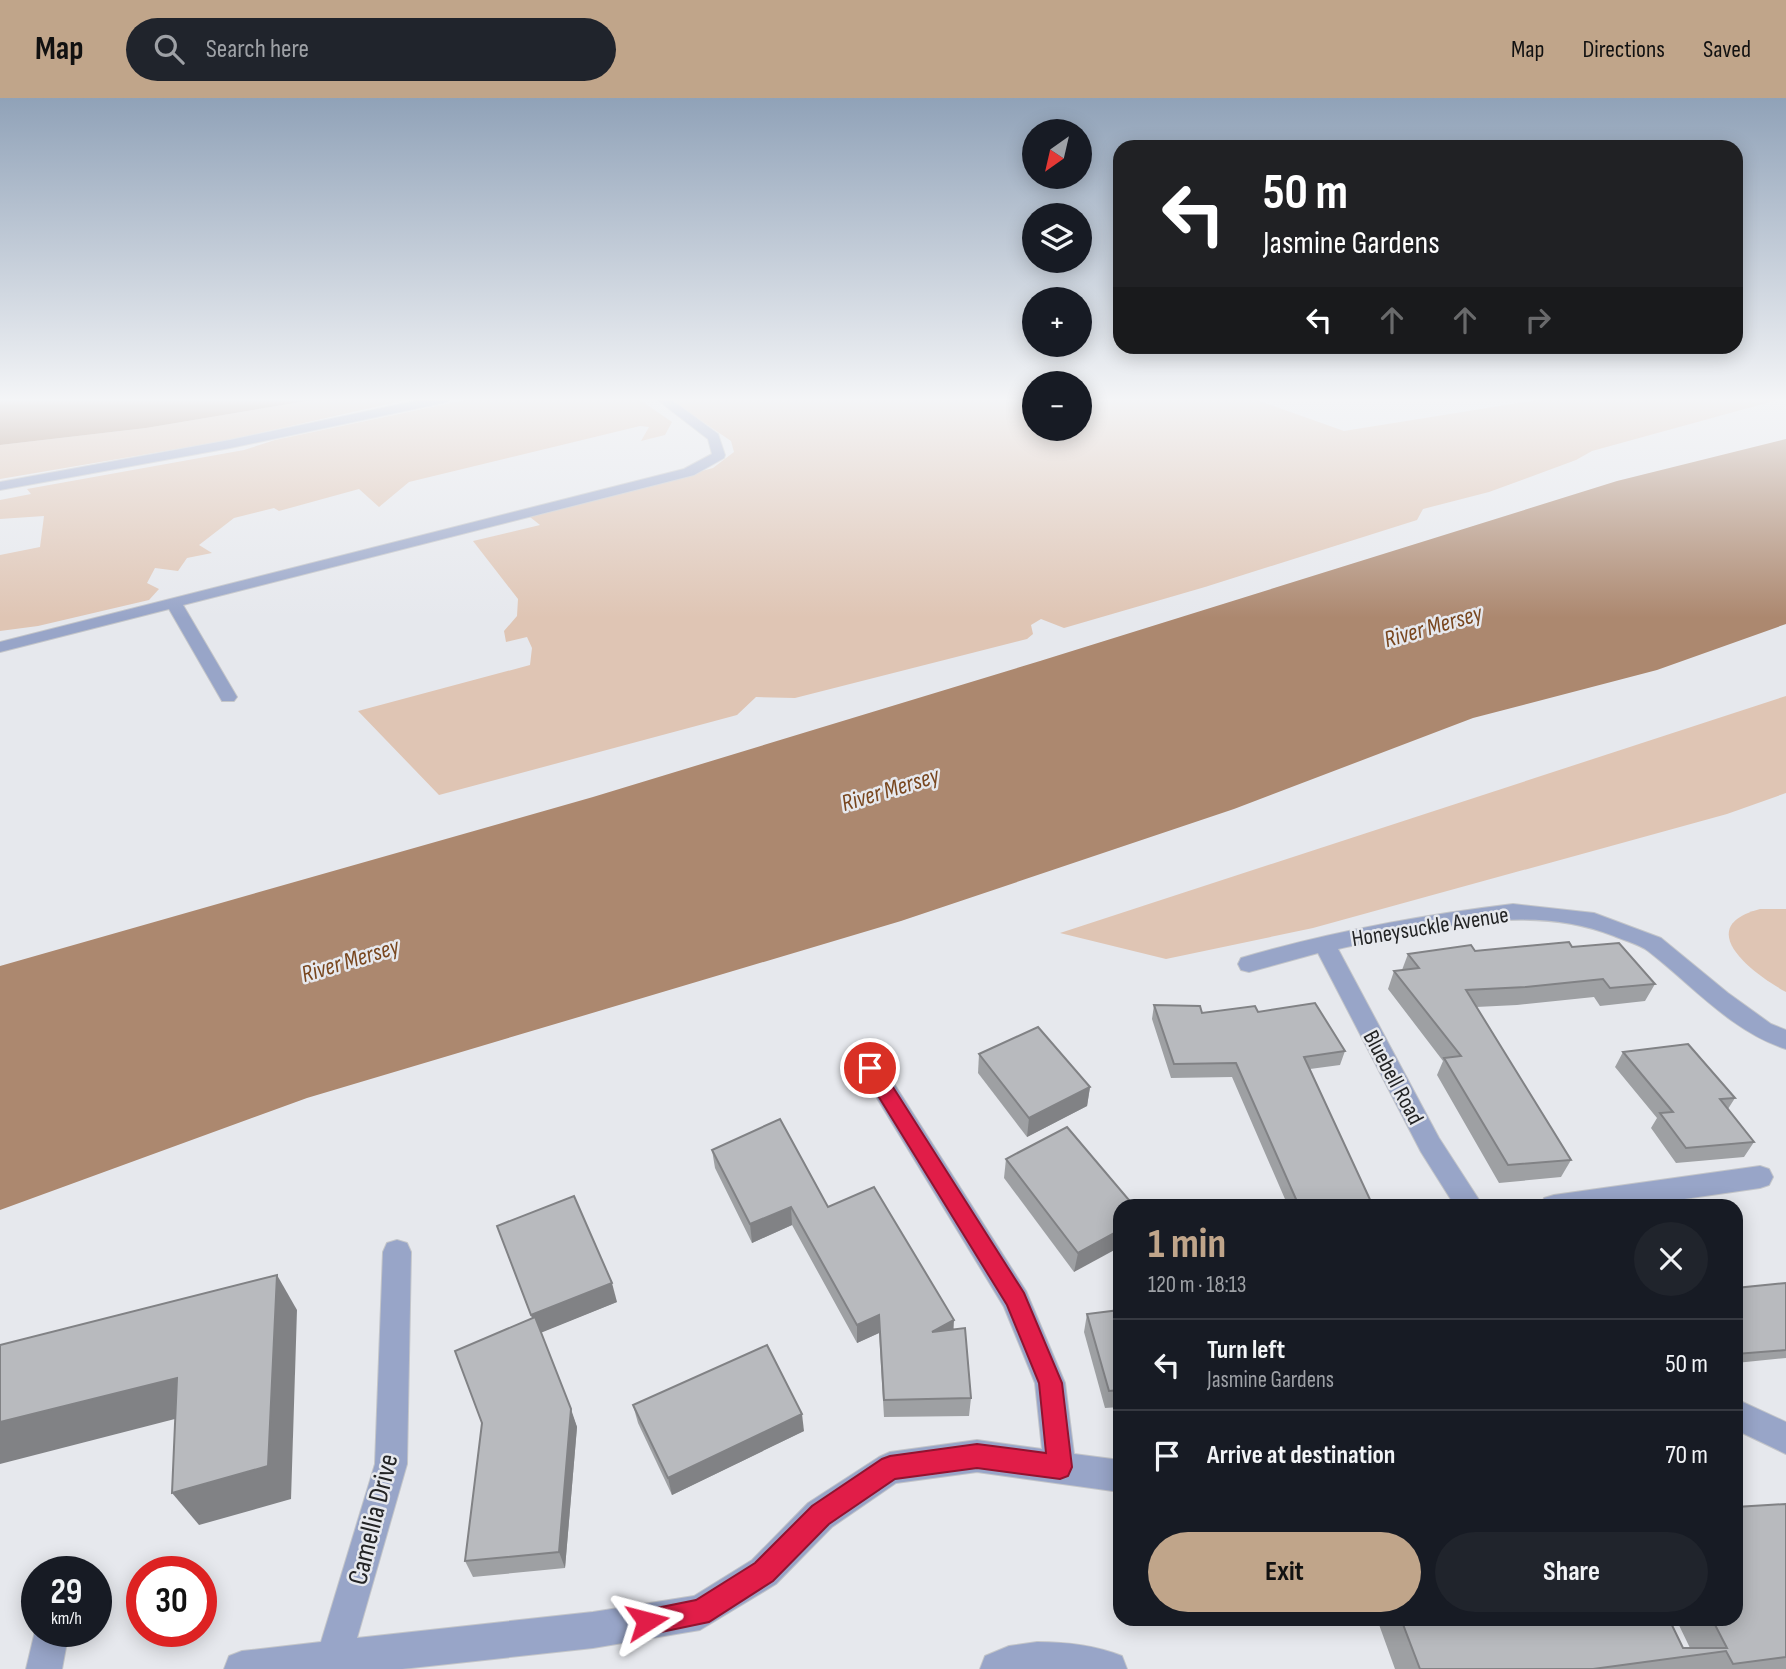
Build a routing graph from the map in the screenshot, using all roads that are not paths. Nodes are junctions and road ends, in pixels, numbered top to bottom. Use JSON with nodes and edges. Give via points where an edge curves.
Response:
{"nodes":[{"id":1,"x":80,"y":471,"type":"edge"},
{"id":2,"x":690,"y":471,"type":"edge"},
{"id":3,"x":0,"y":486,"type":"edge"},
{"id":4,"x":173,"y":602,"type":"junction"},
{"id":5,"x":0,"y":647,"type":"edge"},
{"id":6,"x":228,"y":697,"type":"dead end"},
{"id":7,"x":1324,"y":944,"type":"junction"},
{"id":8,"x":1249,"y":964,"type":"dead end"},
{"id":9,"x":1786,"y":1040,"type":"edge"},
{"id":10,"x":870,"y":1068,"type":"dead end"},
{"id":11,"x":1760,"y":1177,"type":"dead end"},
{"id":12,"x":1465,"y":1199,"type":"edge"},
{"id":13,"x":1604,"y":1199,"type":"edge"},
{"id":14,"x":397,"y":1252,"type":"dead end"},
{"id":15,"x":1743,"y":1417,"type":"edge"},
{"id":16,"x":1786,"y":1438,"type":"edge"},
{"id":17,"x":1060,"y":1467,"type":"junction"},
{"id":18,"x":1113,"y":1475,"type":"edge"},
{"id":19,"x":48,"y":1647,"type":"edge"},
{"id":20,"x":334,"y":1658,"type":"junction"},
{"id":21,"x":44,"y":1669,"type":"edge"},
{"id":22,"x":242,"y":1669,"type":"edge"},
{"id":23,"x":998,"y":1669,"type":"edge"},
{"id":24,"x":1108,"y":1669,"type":"edge"}],
"edges":[{"from":1,"to":3,"type":"street"},
{"from":2,"to":4,"type":"street"},
{"from":4,"to":5,"type":"street"},
{"from":4,"to":6,"type":"street"},
{"from":7,"to":8,"type":"street","name":"Honeysuckle Avenue"},
{"from":7,"to":9,"type":"street","name":"Honeysuckle Avenue","via":[[1446,919],[1513,911],[1594,920],[1653,943],[1720,999],[1763,1030]]},
{"from":7,"to":12,"type":"street","name":"Bluebell Road","via":[[1430,1145]]},
{"from":10,"to":17,"type":"street","via":[[1016,1300],[1051,1383]]},
{"from":11,"to":13,"type":"street"},
{"from":14,"to":20,"type":"street","name":"Camellia Drive","via":[[391,1464]]},
{"from":15,"to":16,"type":"street"},
{"from":17,"to":18,"type":"street"},
{"from":17,"to":20,"type":"street","via":[[977,1456],[890,1468],[820,1515],[764,1572],[700,1613],[593,1630]]},
{"from":19,"to":21,"type":"street"},
{"from":20,"to":22,"type":"street"},
{"from":23,"to":24,"type":"street","via":[[1006,1664],[1055,1660]]}]}
